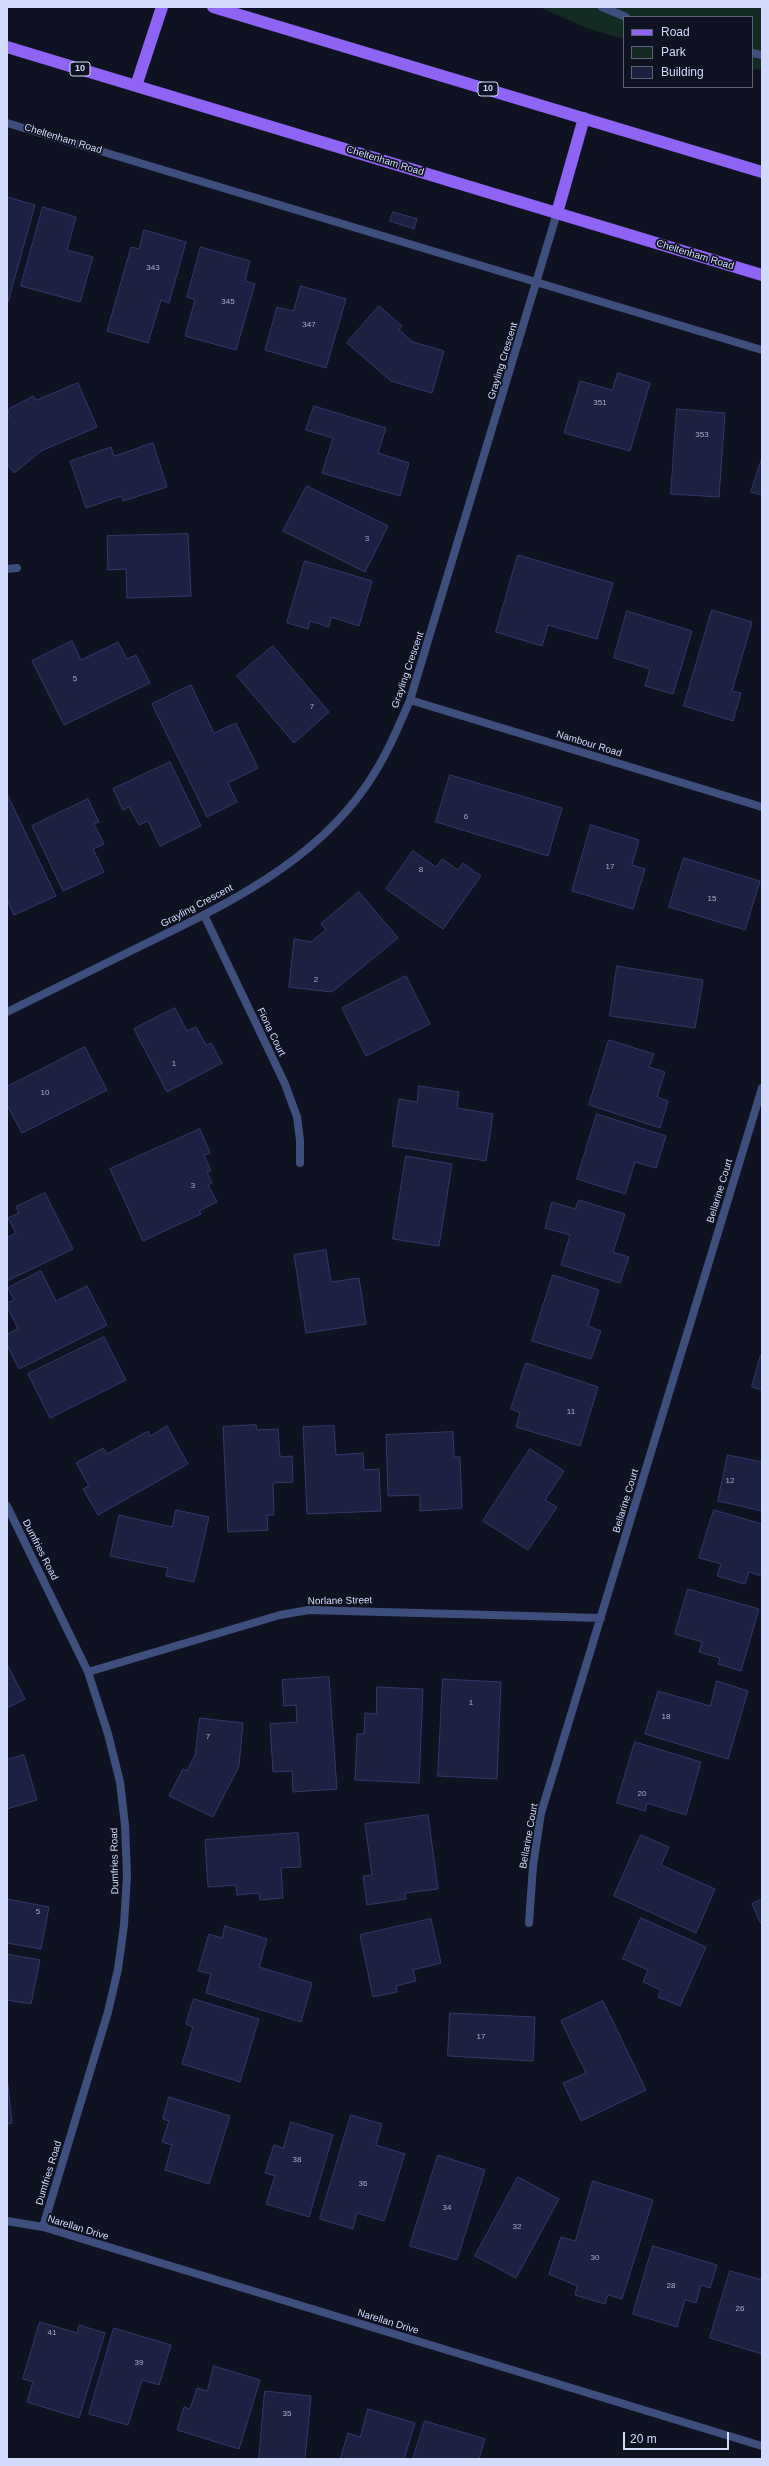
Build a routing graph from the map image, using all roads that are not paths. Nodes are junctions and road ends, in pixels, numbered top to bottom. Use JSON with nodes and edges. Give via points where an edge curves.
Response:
{"nodes":[{"id":1,"x":162,"y":7,"type":"edge"},
{"id":2,"x":213,"y":7,"type":"edge"},
{"id":3,"x":602,"y":7,"type":"edge"},
{"id":4,"x":624,"y":16,"type":"edge"},
{"id":5,"x":7,"y":47,"type":"edge"},
{"id":6,"x":136,"y":86,"type":"junction"},
{"id":7,"x":584,"y":118,"type":"junction"},
{"id":8,"x":7,"y":123,"type":"edge"},
{"id":9,"x":762,"y":172,"type":"edge"},
{"id":10,"x":557,"y":213,"type":"junction"},
{"id":11,"x":762,"y":276,"type":"edge"},
{"id":12,"x":538,"y":282,"type":"junction"},
{"id":13,"x":762,"y":350,"type":"edge"},
{"id":14,"x":17,"y":568,"type":"dead end"},
{"id":15,"x":7,"y":569,"type":"edge"},
{"id":16,"x":410,"y":700,"type":"junction"},
{"id":17,"x":762,"y":807,"type":"edge"},
{"id":18,"x":204,"y":915,"type":"junction"},
{"id":19,"x":7,"y":1012,"type":"edge"},
{"id":20,"x":762,"y":1088,"type":"edge"},
{"id":21,"x":300,"y":1163,"type":"dead end"},
{"id":22,"x":7,"y":1506,"type":"edge"},
{"id":23,"x":601,"y":1618,"type":"junction"},
{"id":24,"x":88,"y":1672,"type":"junction"},
{"id":25,"x":529,"y":1923,"type":"dead end"},
{"id":26,"x":7,"y":2221,"type":"edge"},
{"id":27,"x":42,"y":2228,"type":"junction"},
{"id":28,"x":762,"y":2446,"type":"edge"}],
"edges":[{"from":1,"to":6,"type":"main road"},
{"from":2,"to":7,"type":"main road","number":"10"},
{"from":3,"to":4,"type":"street"},
{"from":5,"to":6,"type":"main road","name":"Cheltenham Road","number":"10"},
{"from":6,"to":10,"type":"main road","name":"Cheltenham Road","number":"10"},
{"from":7,"to":9,"type":"main road","number":"10"},
{"from":7,"to":10,"type":"main road"},
{"from":8,"to":12,"type":"street","name":"Cheltenham Road"},
{"from":10,"to":11,"type":"main road","name":"Cheltenham Road","number":"10"},
{"from":10,"to":12,"type":"street","name":"Grayling Crescent"},
{"from":12,"to":13,"type":"street","name":"Cheltenham Road"},
{"from":12,"to":16,"type":"street","name":"Grayling Crescent"},
{"from":14,"to":15,"type":"street"},
{"from":16,"to":17,"type":"street","name":"Nambour Road"},
{"from":16,"to":18,"type":"street","name":"Grayling Crescent","via":[[389,749],[366,787],[335,823],[298,856],[260,884]]},
{"from":18,"to":19,"type":"street","name":"Grayling Crescent"},
{"from":18,"to":21,"type":"street","name":"Fiona Court","via":[[286,1084],[297,1117]]},
{"from":20,"to":23,"type":"street","name":"Bellarine Court"},
{"from":22,"to":24,"type":"street","name":"Dumfries Road"},
{"from":23,"to":24,"type":"street","name":"Norlane Street","via":[[309,1610],[280,1615]]},
{"from":23,"to":25,"type":"street","name":"Bellarine Court","via":[[541,1813],[533,1866]]},
{"from":24,"to":27,"type":"street","name":"Dumfries Road","via":[[120,1782],[127,1868],[124,1925],[118,1969],[108,2012]]},
{"from":26,"to":27,"type":"street","name":"Narellan Drive"},
{"from":27,"to":28,"type":"street","name":"Narellan Drive"}]}
